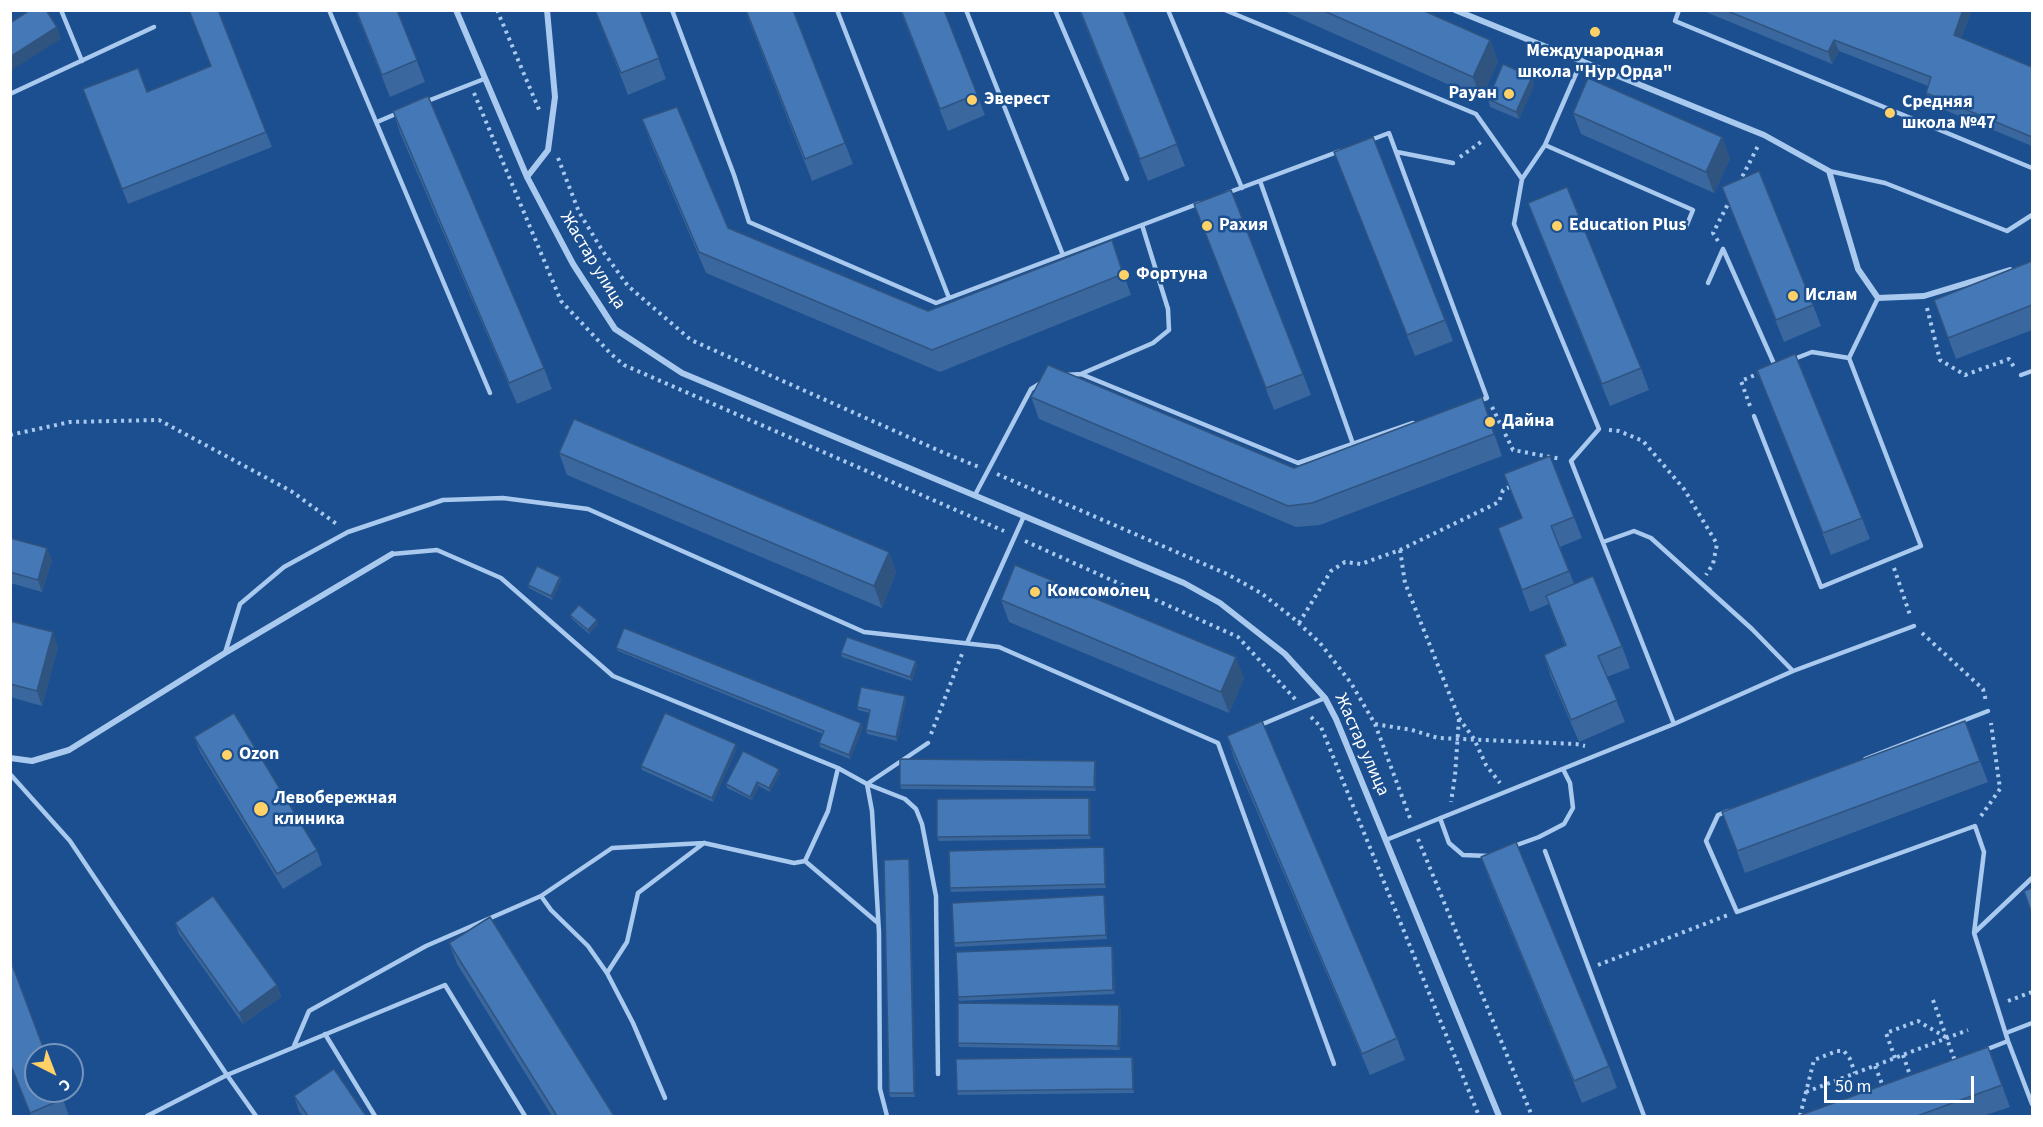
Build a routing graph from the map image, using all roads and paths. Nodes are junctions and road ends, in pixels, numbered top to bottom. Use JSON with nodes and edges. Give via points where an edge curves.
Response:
{"nodes":[{"id":1,"x":61,"y":10,"type":"edge"},
{"id":2,"x":329,"y":10,"type":"edge"},
{"id":3,"x":456,"y":10,"type":"edge"},
{"id":4,"x":547,"y":10,"type":"edge"},
{"id":5,"x":672,"y":10,"type":"edge"},
{"id":6,"x":837,"y":10,"type":"edge"},
{"id":7,"x":966,"y":10,"type":"edge"},
{"id":8,"x":1055,"y":10,"type":"edge"},
{"id":9,"x":1168,"y":10,"type":"edge"},
{"id":10,"x":1225,"y":10,"type":"edge"},
{"id":11,"x":1455,"y":10,"type":"edge"},
{"id":12,"x":1679,"y":10,"type":"edge"},
{"id":13,"x":154,"y":27,"type":"dead end"},
{"id":14,"x":1582,"y":60,"type":"junction"},
{"id":15,"x":82,"y":61,"type":"junction"},
{"id":16,"x":484,"y":79,"type":"junction"},
{"id":17,"x":471,"y":84,"type":"junction"},
{"id":18,"x":10,"y":94,"type":"edge"},
{"id":19,"x":418,"y":105,"type":"edge"},
{"id":20,"x":408,"y":110,"type":"edge"},
{"id":21,"x":377,"y":122,"type":"junction"},
{"id":22,"x":1491,"y":134,"type":"junction"},
{"id":23,"x":1764,"y":135,"type":"junction"},
{"id":24,"x":1357,"y":145,"type":"edge"},
{"id":25,"x":1545,"y":145,"type":"junction"},
{"id":26,"x":1346,"y":149,"type":"edge"},
{"id":27,"x":1396,"y":152,"type":"junction"},
{"id":28,"x":1452,"y":163,"type":"joint"},
{"id":29,"x":2032,"y":168,"type":"edge"},
{"id":30,"x":1829,"y":171,"type":"junction"},
{"id":31,"x":527,"y":177,"type":"junction"},
{"id":32,"x":1127,"y":179,"type":"dead end"},
{"id":33,"x":1522,"y":179,"type":"junction"},
{"id":34,"x":1260,"y":181,"type":"junction"},
{"id":35,"x":1738,"y":184,"type":"edge"},
{"id":36,"x":1242,"y":188,"type":"junction"},
{"id":37,"x":1733,"y":194,"type":"edge"},
{"id":38,"x":1220,"y":196,"type":"edge"},
{"id":39,"x":1209,"y":200,"type":"edge"},
{"id":40,"x":2032,"y":215,"type":"edge"},
{"id":41,"x":1142,"y":225,"type":"junction"},
{"id":42,"x":1686,"y":227,"type":"dead end"},
{"id":43,"x":1723,"y":249,"type":"junction"},
{"id":44,"x":1063,"y":255,"type":"junction"},
{"id":45,"x":2022,"y":267,"type":"edge"},
{"id":46,"x":1708,"y":283,"type":"dead end"},
{"id":47,"x":1924,"y":296,"type":"junction"},
{"id":48,"x":949,"y":298,"type":"junction"},
{"id":49,"x":1878,"y":298,"type":"junction"},
{"id":50,"x":1849,"y":358,"type":"junction"},
{"id":51,"x":1774,"y":366,"type":"junction"},
{"id":52,"x":2032,"y":371,"type":"edge"},
{"id":53,"x":1081,"y":374,"type":"junction"},
{"id":54,"x":1064,"y":375,"type":"edge"},
{"id":55,"x":2021,"y":375,"type":"joint"},
{"id":56,"x":1047,"y":380,"type":"edge"},
{"id":57,"x":490,"y":393,"type":"dead end"},
{"id":58,"x":1487,"y":398,"type":"junction"},
{"id":59,"x":1476,"y":402,"type":"edge"},
{"id":60,"x":1754,"y":416,"type":"joint"},
{"id":61,"x":1420,"y":421,"type":"edge"},
{"id":62,"x":1599,"y":429,"type":"junction"},
{"id":63,"x":10,"y":435,"type":"edge"},
{"id":64,"x":1353,"y":444,"type":"junction"},
{"id":65,"x":1571,"y":461,"type":"junction"},
{"id":66,"x":1513,"y":486,"type":"edge"},
{"id":67,"x":975,"y":495,"type":"junction"},
{"id":68,"x":1024,"y":516,"type":"junction"},
{"id":69,"x":348,"y":532,"type":"junction"},
{"id":70,"x":1016,"y":536,"type":"junction"},
{"id":71,"x":1603,"y":542,"type":"junction"},
{"id":72,"x":1400,"y":550,"type":"junction"},
{"id":73,"x":392,"y":554,"type":"joint"},
{"id":74,"x":1891,"y":559,"type":"junction"},
{"id":75,"x":1702,"y":584,"type":"junction"},
{"id":76,"x":1299,"y":623,"type":"dead end"},
{"id":77,"x":1914,"y":626,"type":"joint"},
{"id":78,"x":966,"y":643,"type":"junction"},
{"id":79,"x":225,"y":653,"type":"junction"},
{"id":80,"x":1793,"y":671,"type":"junction"},
{"id":81,"x":1325,"y":698,"type":"junction"},
{"id":82,"x":1302,"y":707,"type":"junction"},
{"id":83,"x":1989,"y":711,"type":"dead end"},
{"id":84,"x":1459,"y":718,"type":"junction"},
{"id":85,"x":1375,"y":724,"type":"dead end"},
{"id":86,"x":1674,"y":724,"type":"junction"},
{"id":87,"x":1250,"y":729,"type":"edge"},
{"id":88,"x":1457,"y":738,"type":"junction"},
{"id":89,"x":1229,"y":739,"type":"edge"},
{"id":90,"x":1474,"y":739,"type":"junction"},
{"id":91,"x":928,"y":743,"type":"joint"},
{"id":92,"x":1218,"y":743,"type":"junction"},
{"id":93,"x":1605,"y":751,"type":"junction"},
{"id":94,"x":10,"y":758,"type":"edge"},
{"id":95,"x":1859,"y":761,"type":"edge"},
{"id":96,"x":838,"y":768,"type":"junction"},
{"id":97,"x":1563,"y":769,"type":"junction"},
{"id":98,"x":10,"y":774,"type":"edge"},
{"id":99,"x":867,"y":784,"type":"junction"},
{"id":100,"x":1507,"y":791,"type":"junction"},
{"id":101,"x":1740,"y":807,"type":"edge"},
{"id":102,"x":1449,"y":814,"type":"junction"},
{"id":103,"x":1440,"y":818,"type":"junction"},
{"id":104,"x":1386,"y":840,"type":"junction"},
{"id":105,"x":704,"y":843,"type":"junction"},
{"id":106,"x":1509,"y":848,"type":"edge"},
{"id":107,"x":1545,"y":851,"type":"dead end"},
{"id":108,"x":1498,"y":852,"type":"edge"},
{"id":109,"x":806,"y":861,"type":"junction"},
{"id":110,"x":2032,"y":878,"type":"edge"},
{"id":111,"x":541,"y":896,"type":"junction"},
{"id":112,"x":1737,"y":912,"type":"junction"},
{"id":113,"x":878,"y":923,"type":"junction"},
{"id":114,"x":1974,"y":933,"type":"junction"},
{"id":115,"x":1589,"y":968,"type":"junction"},
{"id":116,"x":607,"y":973,"type":"junction"},
{"id":117,"x":2032,"y":992,"type":"edge"},
{"id":118,"x":1933,"y":1000,"type":"dead end"},
{"id":119,"x":1998,"y":1005,"type":"junction"},
{"id":120,"x":2032,"y":1023,"type":"edge"},
{"id":121,"x":1968,"y":1030,"type":"dead end"},
{"id":122,"x":2006,"y":1033,"type":"junction"},
{"id":123,"x":325,"y":1034,"type":"junction"},
{"id":124,"x":1947,"y":1038,"type":"junction"},
{"id":125,"x":2008,"y":1041,"type":"junction"},
{"id":126,"x":293,"y":1047,"type":"junction"},
{"id":127,"x":1903,"y":1055,"type":"junction"},
{"id":128,"x":1895,"y":1058,"type":"junction"},
{"id":129,"x":1955,"y":1061,"type":"joint"},
{"id":130,"x":1334,"y":1064,"type":"dead end"},
{"id":131,"x":1875,"y":1066,"type":"junction"},
{"id":132,"x":1855,"y":1073,"type":"junction"},
{"id":133,"x":938,"y":1074,"type":"dead end"},
{"id":134,"x":227,"y":1075,"type":"junction"},
{"id":135,"x":1911,"y":1078,"type":"edge"},
{"id":136,"x":1884,"y":1089,"type":"edge"},
{"id":137,"x":1806,"y":1092,"type":"junction"},
{"id":138,"x":666,"y":1098,"type":"dead end"},
{"id":139,"x":2032,"y":1104,"type":"edge"},
{"id":140,"x":147,"y":1116,"type":"edge"},
{"id":141,"x":256,"y":1116,"type":"edge"},
{"id":142,"x":375,"y":1116,"type":"edge"},
{"id":143,"x":525,"y":1116,"type":"edge"},
{"id":144,"x":887,"y":1116,"type":"edge"},
{"id":145,"x":1479,"y":1116,"type":"edge"},
{"id":146,"x":1499,"y":1116,"type":"edge"},
{"id":147,"x":1644,"y":1116,"type":"edge"},
{"id":148,"x":1800,"y":1116,"type":"edge"}],
"edges":[{"from":1,"to":15,"type":"lane"},
{"from":2,"to":21,"type":"lane"},
{"from":3,"to":16,"type":"street","name":"Жастар улица"},
{"from":4,"to":31,"type":"street","via":[[555,97],[548,150]]},
{"from":5,"to":48,"type":"lane","via":[[749,222],[936,303]]},
{"from":6,"to":48,"type":"lane"},
{"from":7,"to":44,"type":"lane"},
{"from":8,"to":32,"type":"lane"},
{"from":9,"to":36,"type":"lane"},
{"from":10,"to":22,"type":"lane","via":[[1476,114]]},
{"from":11,"to":14,"type":"street"},
{"from":12,"to":29,"type":"lane","via":[[1675,21]]},
{"from":13,"to":15,"type":"lane"},
{"from":14,"to":23,"type":"street"},
{"from":14,"to":25,"type":"lane"},
{"from":15,"to":18,"type":"lane"},
{"from":16,"to":17,"type":"lane"},
{"from":16,"to":31,"type":"street","name":"Жастар улица"},
{"from":17,"to":19,"type":"lane"},
{"from":17,"to":70,"type":"path","via":[[561,301],[610,354],[624,365]]},
{"from":20,"to":21,"type":"lane"},
{"from":21,"to":57,"type":"lane"},
{"from":22,"to":28,"type":"path"},
{"from":22,"to":33,"type":"lane"},
{"from":23,"to":30,"type":"street"},
{"from":23,"to":35,"type":"path"},
{"from":24,"to":27,"type":"lane","via":[[1389,133]]},
{"from":25,"to":33,"type":"lane"},
{"from":25,"to":42,"type":"lane","via":[[1693,210]]},
{"from":26,"to":34,"type":"lane"},
{"from":27,"to":28,"type":"lane"},
{"from":27,"to":58,"type":"lane"},
{"from":30,"to":40,"type":"lane","via":[[1885,183],[2007,231]]},
{"from":30,"to":49,"type":"street","via":[[1858,269]]},
{"from":31,"to":67,"type":"street","name":"Жастар улица","via":[[573,264],[615,329],[682,373]]},
{"from":33,"to":62,"type":"lane","via":[[1514,224]]},
{"from":34,"to":36,"type":"lane"},
{"from":34,"to":64,"type":"lane"},
{"from":36,"to":38,"type":"lane"},
{"from":37,"to":43,"type":"path","via":[[1713,233]]},
{"from":39,"to":41,"type":"lane"},
{"from":41,"to":44,"type":"lane"},
{"from":41,"to":53,"type":"lane","via":[[1168,309],[1169,330],[1153,343]]},
{"from":43,"to":46,"type":"lane"},
{"from":43,"to":51,"type":"lane"},
{"from":44,"to":48,"type":"lane"},
{"from":45,"to":47,"type":"street"},
{"from":47,"to":49,"type":"street"},
{"from":47,"to":55,"type":"path","via":[[1940,360],[1965,375],[2009,359]]},
{"from":49,"to":50,"type":"lane"},
{"from":50,"to":51,"type":"lane","via":[[1812,352]]},
{"from":50,"to":74,"type":"lane","via":[[1922,546]]},
{"from":51,"to":60,"type":"path","via":[[1741,381]]},
{"from":52,"to":55,"type":"lane"},
{"from":53,"to":54,"type":"lane"},
{"from":53,"to":64,"type":"lane","via":[[1298,463]]},
{"from":56,"to":67,"type":"lane","via":[[1030,389]]},
{"from":58,"to":59,"type":"lane"},
{"from":58,"to":65,"type":"path","via":[[1513,450]]},
{"from":60,"to":74,"type":"lane","via":[[1821,587]]},
{"from":61,"to":64,"type":"lane"},
{"from":62,"to":65,"type":"lane"},
{"from":62,"to":75,"type":"path","via":[[1620,431],[1643,441],[1684,489],[1717,544],[1713,564]]},
{"from":63,"to":69,"type":"path","via":[[70,422],[159,420],[291,491]]},
{"from":65,"to":71,"type":"lane"},
{"from":66,"to":72,"type":"path","via":[[1503,490],[1499,501]]},
{"from":67,"to":68,"type":"street","name":"Жастар улица"},
{"from":68,"to":70,"type":"lane"},
{"from":68,"to":81,"type":"street","name":"Жастар улица","via":[[1184,583],[1221,603],[1285,654]]},
{"from":69,"to":78,"type":"lane","via":[[443,500],[503,498],[588,509],[864,632]]},
{"from":69,"to":79,"type":"lane","via":[[284,567],[240,604]]},
{"from":70,"to":78,"type":"lane"},
{"from":70,"to":82,"type":"path","via":[[1238,637]]},
{"from":71,"to":75,"type":"lane","via":[[1635,531],[1652,538]]},
{"from":71,"to":86,"type":"lane"},
{"from":72,"to":76,"type":"path","via":[[1361,564],[1345,562],[1331,571]]},
{"from":72,"to":84,"type":"path","via":[[1405,583]]},
{"from":73,"to":79,"type":"street"},
{"from":73,"to":96,"type":"lane","via":[[437,550],[501,578],[613,676]]},
{"from":74,"to":77,"type":"path"},
{"from":75,"to":80,"type":"lane"},
{"from":77,"to":80,"type":"lane"},
{"from":78,"to":91,"type":"path"},
{"from":78,"to":92,"type":"lane","via":[[999,647]]},
{"from":79,"to":94,"type":"street","via":[[69,750],[32,761]]},
{"from":80,"to":86,"type":"lane"},
{"from":81,"to":82,"type":"lane"},
{"from":81,"to":104,"type":"street","name":"Жастар улица"},
{"from":82,"to":87,"type":"lane"},
{"from":82,"to":145,"type":"path","via":[[1321,727]]},
{"from":83,"to":95,"type":"lane"},
{"from":84,"to":88,"type":"path"},
{"from":84,"to":90,"type":"path"},
{"from":85,"to":88,"type":"path","via":[[1438,738]]},
{"from":86,"to":93,"type":"lane"},
{"from":88,"to":90,"type":"path"},
{"from":88,"to":102,"type":"path"},
{"from":89,"to":92,"type":"lane"},
{"from":90,"to":93,"type":"path","via":[[1576,744]]},
{"from":90,"to":100,"type":"path","via":[[1486,765]]},
{"from":91,"to":99,"type":"lane"},
{"from":92,"to":130,"type":"lane"},
{"from":93,"to":97,"type":"lane"},
{"from":96,"to":99,"type":"lane"},
{"from":96,"to":109,"type":"lane","via":[[828,812]]},
{"from":97,"to":100,"type":"lane"},
{"from":97,"to":106,"type":"lane","via":[[1570,783],[1573,807],[1564,824]]},
{"from":98,"to":134,"type":"lane","via":[[70,841]]},
{"from":99,"to":113,"type":"lane"},
{"from":99,"to":133,"type":"lane","via":[[905,799],[916,809],[922,824],[936,896]]},
{"from":100,"to":102,"type":"lane"},
{"from":101,"to":112,"type":"lane","via":[[1718,816],[1706,841]]},
{"from":102,"to":103,"type":"lane"},
{"from":103,"to":104,"type":"lane"},
{"from":103,"to":108,"type":"lane","via":[[1449,843],[1463,855],[1488,856]]},
{"from":104,"to":146,"type":"street","name":"Жастар улица"},
{"from":105,"to":109,"type":"lane","via":[[794,863]]},
{"from":105,"to":111,"type":"lane","via":[[612,848]]},
{"from":105,"to":116,"type":"lane","via":[[638,893],[627,942]]},
{"from":107,"to":115,"type":"lane"},
{"from":109,"to":113,"type":"lane"},
{"from":110,"to":114,"type":"lane"},
{"from":111,"to":116,"type":"lane","via":[[588,946]]},
{"from":111,"to":126,"type":"lane","via":[[426,946],[309,1011]]},
{"from":112,"to":114,"type":"lane","via":[[1975,826],[1984,852]]},
{"from":112,"to":115,"type":"path"},
{"from":113,"to":144,"type":"lane","via":[[880,1089]]},
{"from":114,"to":119,"type":"lane"},
{"from":115,"to":147,"type":"lane"},
{"from":116,"to":138,"type":"lane"},
{"from":117,"to":119,"type":"path"},
{"from":118,"to":124,"type":"path"},
{"from":119,"to":122,"type":"lane"},
{"from":120,"to":122,"type":"lane"},
{"from":121,"to":124,"type":"path"},
{"from":122,"to":125,"type":"lane"},
{"from":123,"to":126,"type":"lane"},
{"from":123,"to":142,"type":"lane"},
{"from":123,"to":143,"type":"lane","via":[[445,985]]},
{"from":124,"to":127,"type":"path"},
{"from":124,"to":128,"type":"path","via":[[1918,1021],[1886,1034]]},
{"from":124,"to":129,"type":"path"},
{"from":125,"to":129,"type":"lane"},
{"from":125,"to":139,"type":"lane"},
{"from":126,"to":134,"type":"lane"},
{"from":127,"to":128,"type":"path"},
{"from":127,"to":135,"type":"path"},
{"from":128,"to":131,"type":"path"},
{"from":131,"to":132,"type":"path"},
{"from":131,"to":136,"type":"path"},
{"from":132,"to":137,"type":"path"},
{"from":132,"to":137,"type":"path","via":[[1844,1051],[1837,1051],[1814,1060]]},
{"from":134,"to":140,"type":"lane"},
{"from":134,"to":141,"type":"lane"},
{"from":137,"to":148,"type":"path"}]}
